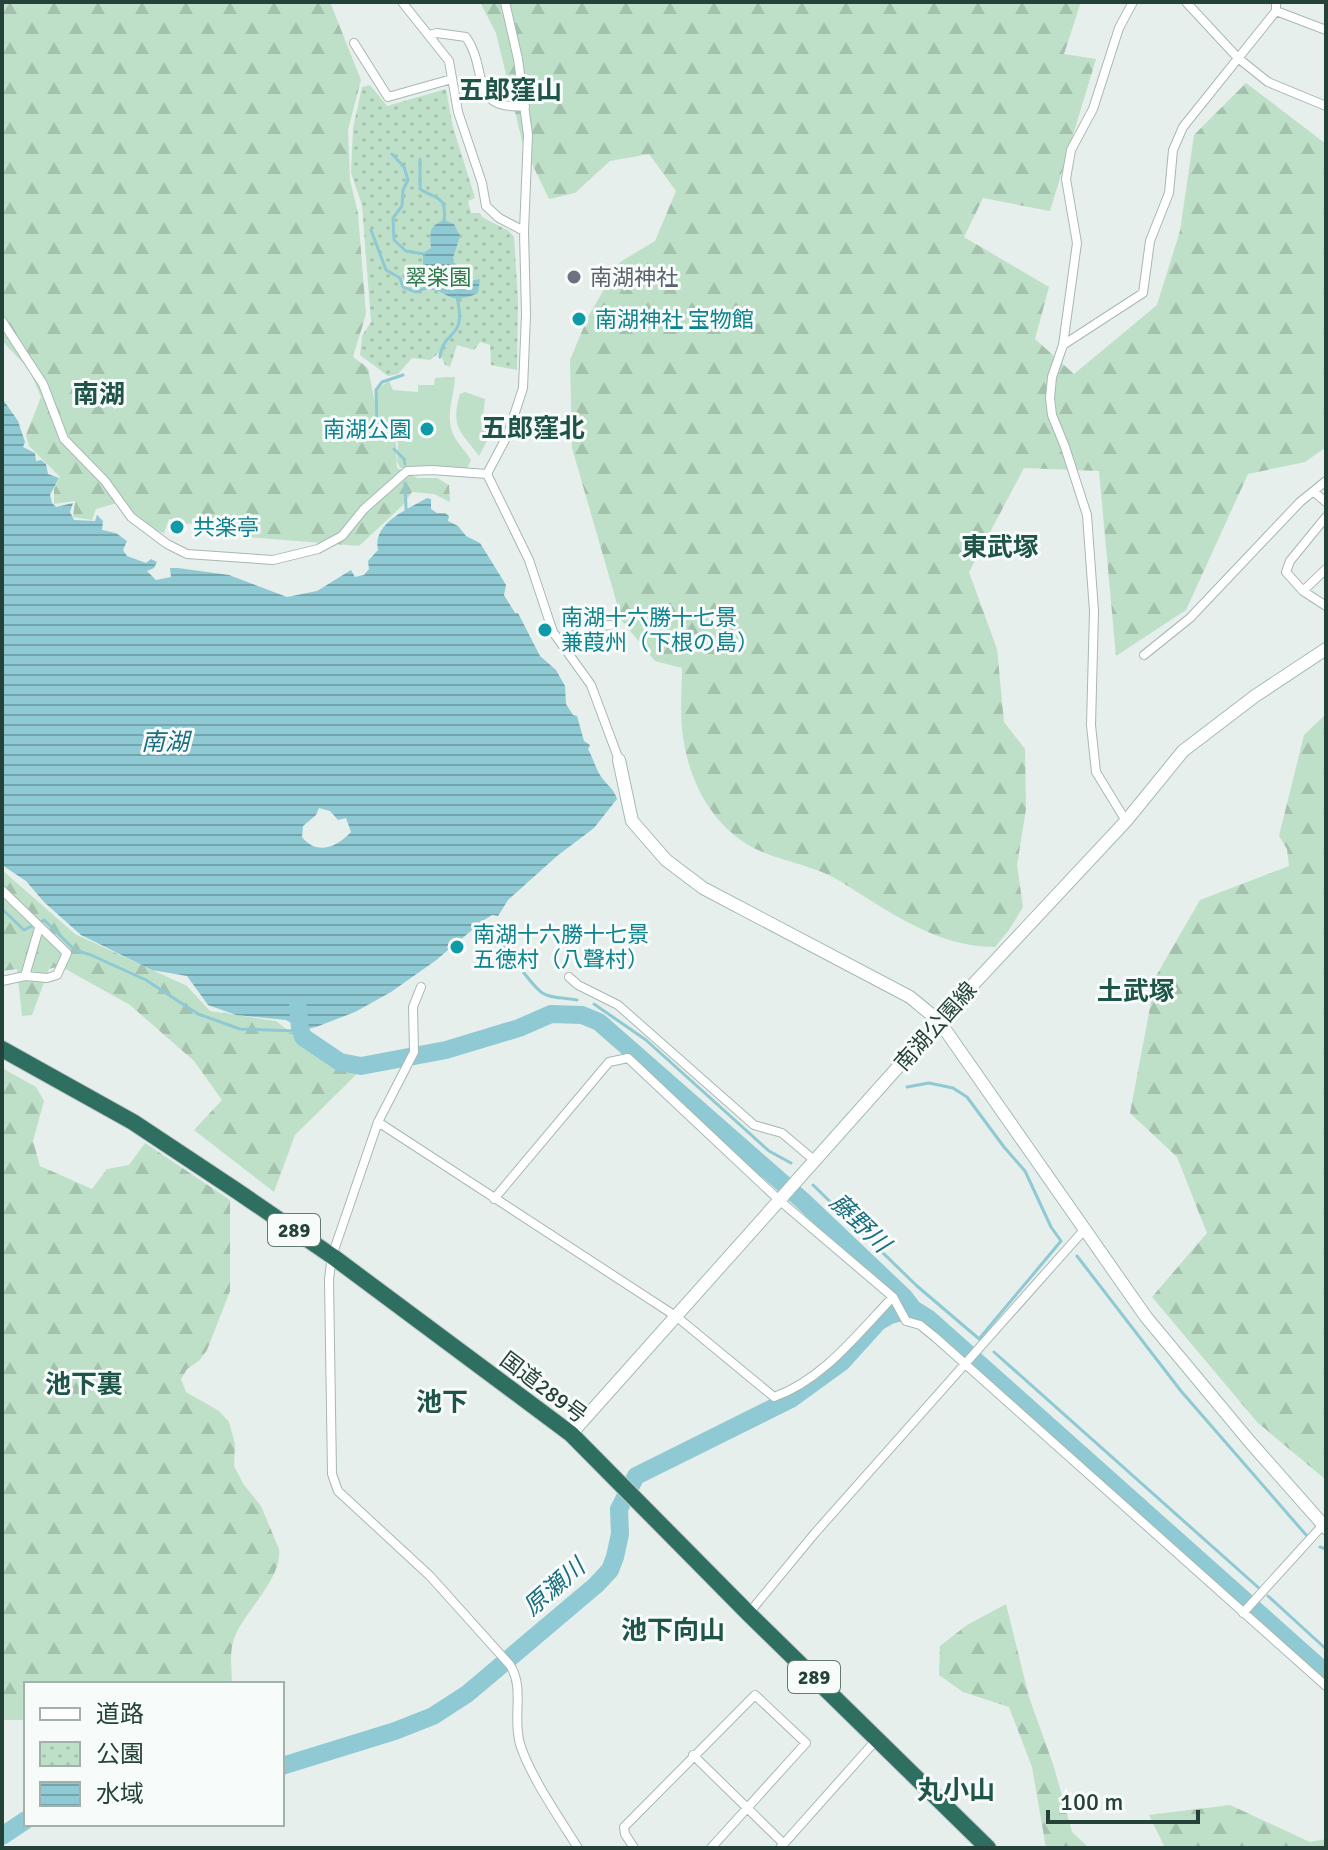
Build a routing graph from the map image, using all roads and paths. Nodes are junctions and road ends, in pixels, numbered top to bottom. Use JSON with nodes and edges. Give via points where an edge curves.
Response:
{"nodes":[{"id":1,"x":402,"y":2,"type":"edge"},
{"id":2,"x":505,"y":2,"type":"edge"},
{"id":3,"x":1133,"y":2,"type":"edge"},
{"id":4,"x":1186,"y":2,"type":"edge"},
{"id":5,"x":1276,"y":6,"type":"edge"},
{"id":6,"x":1326,"y":30,"type":"edge"},
{"id":7,"x":429,"y":35,"type":"junction"},
{"id":8,"x":354,"y":43,"type":"dead end"},
{"id":9,"x":1238,"y":58,"type":"junction"},
{"id":10,"x":452,"y":79,"type":"junction"},
{"id":11,"x":525,"y":106,"type":"junction"},
{"id":12,"x":1326,"y":106,"type":"edge"},
{"id":13,"x":524,"y":231,"type":"junction"},
{"id":14,"x":2,"y":321,"type":"edge"},
{"id":15,"x":1063,"y":345,"type":"junction"},
{"id":16,"x":487,"y":474,"type":"junction"},
{"id":17,"x":1326,"y":481,"type":"edge"},
{"id":18,"x":1314,"y":492,"type":"junction"},
{"id":19,"x":1326,"y":502,"type":"edge"},
{"id":20,"x":1326,"y":517,"type":"edge"},
{"id":21,"x":1326,"y":569,"type":"edge"},
{"id":22,"x":1303,"y":591,"type":"junction"},
{"id":23,"x":1326,"y":606,"type":"edge"},
{"id":24,"x":610,"y":625,"type":"dead end"},
{"id":25,"x":572,"y":636,"type":"dead end"},
{"id":26,"x":1326,"y":649,"type":"edge"},
{"id":27,"x":1144,"y":655,"type":"dead end"},
{"id":28,"x":619,"y":760,"type":"joint"},
{"id":29,"x":1126,"y":821,"type":"junction"},
{"id":30,"x":2,"y":890,"type":"edge"},
{"id":31,"x":39,"y":928,"type":"junction"},
{"id":32,"x":25,"y":976,"type":"junction"},
{"id":33,"x":569,"y":977,"type":"dead end"},
{"id":34,"x":2,"y":981,"type":"edge"},
{"id":35,"x":421,"y":987,"type":"dead end"},
{"id":36,"x":939,"y":1021,"type":"junction"},
{"id":37,"x":2,"y":1049,"type":"edge"},
{"id":38,"x":378,"y":1122,"type":"junction"},
{"id":39,"x":814,"y":1160,"type":"junction"},
{"id":40,"x":494,"y":1199,"type":"junction"},
{"id":41,"x":779,"y":1200,"type":"junction"},
{"id":42,"x":1084,"y":1230,"type":"junction"},
{"id":43,"x":332,"y":1256,"type":"junction"},
{"id":44,"x":893,"y":1297,"type":"junction"},
{"id":45,"x":677,"y":1317,"type":"junction"},
{"id":46,"x":965,"y":1362,"type":"junction"},
{"id":47,"x":571,"y":1434,"type":"junction"},
{"id":48,"x":1324,"y":1527,"type":"edge"},
{"id":49,"x":1243,"y":1613,"type":"junction"},
{"id":50,"x":749,"y":1614,"type":"junction"},
{"id":51,"x":1326,"y":1686,"type":"edge"},
{"id":52,"x":877,"y":1739,"type":"junction"},
{"id":53,"x":693,"y":1755,"type":"junction"},
{"id":54,"x":748,"y":1807,"type":"junction"},
{"id":55,"x":782,"y":1846,"type":"edge"},
{"id":56,"x":578,"y":1848,"type":"edge"},
{"id":57,"x":634,"y":1848,"type":"edge"},
{"id":58,"x":711,"y":1848,"type":"edge"},
{"id":59,"x":988,"y":1848,"type":"edge"}],
"edges":[{"from":1,"to":7,"type":"street"},
{"from":2,"to":11,"type":"street"},
{"from":3,"to":15,"type":"street","via":[[1119,28],[1093,109],[1071,150],[1066,179],[1077,243]]},
{"from":4,"to":9,"type":"street"},
{"from":5,"to":6,"type":"street"},
{"from":5,"to":9,"type":"street"},
{"from":7,"to":10,"type":"street","via":[[449,61]]},
{"from":7,"to":11,"type":"street","via":[[466,37],[475,49],[486,95],[508,107]]},
{"from":8,"to":10,"type":"street","via":[[388,97]]},
{"from":9,"to":12,"type":"street","via":[[1268,82]]},
{"from":9,"to":15,"type":"street","via":[[1192,113],[1173,150],[1169,193],[1150,241],[1143,293]]},
{"from":10,"to":13,"type":"street","via":[[486,206]]},
{"from":11,"to":13,"type":"street"},
{"from":13,"to":16,"type":"street","via":[[523,388]]},
{"from":14,"to":16,"type":"street","via":[[43,384],[64,439],[131,517],[187,554],[273,560],[318,549],[342,536],[407,471]]},
{"from":15,"to":29,"type":"street","via":[[1050,398],[1087,515],[1094,611],[1094,759],[1096,772]]},
{"from":16,"to":28,"type":"street","via":[[529,560],[553,632],[591,685]]},
{"from":17,"to":18,"type":"street"},
{"from":18,"to":19,"type":"street"},
{"from":18,"to":27,"type":"street","via":[[1190,618]]},
{"from":20,"to":22,"type":"street","via":[[1286,572]]},
{"from":21,"to":22,"type":"street"},
{"from":22,"to":23,"type":"street"},
{"from":24,"to":25,"type":"street"},
{"from":26,"to":29,"type":"main road","name":"南湖公園線","via":[[1183,751]]},
{"from":28,"to":36,"type":"main road","via":[[632,821],[666,860],[703,888],[910,997]]},
{"from":29,"to":36,"type":"main road","name":"南湖公園線"},
{"from":30,"to":31,"type":"street"},
{"from":31,"to":32,"type":"street"},
{"from":31,"to":32,"type":"street","via":[[67,953],[57,975]]},
{"from":32,"to":34,"type":"street"},
{"from":33,"to":39,"type":"street","via":[[618,1005],[754,1125],[782,1133]]},
{"from":35,"to":38,"type":"street","via":[[414,997],[414,1052]]},
{"from":36,"to":39,"type":"main road","name":"南湖公園線"},
{"from":36,"to":42,"type":"main road"},
{"from":37,"to":43,"type":"highway","name":"国道289号","number":"289","via":[[133,1122]]},
{"from":38,"to":40,"type":"street"},
{"from":38,"to":43,"type":"street"},
{"from":39,"to":41,"type":"main road","name":"南湖公園線"},
{"from":40,"to":41,"type":"street","via":[[609,1062],[628,1058]]},
{"from":40,"to":45,"type":"street"},
{"from":41,"to":44,"type":"street"},
{"from":41,"to":45,"type":"main road","name":"南湖公園線"},
{"from":42,"to":46,"type":"street"},
{"from":42,"to":48,"type":"main road","via":[[1146,1317]]},
{"from":43,"to":47,"type":"highway","name":"国道289号","number":"289"},
{"from":43,"to":56,"type":"street","via":[[332,1474],[338,1491],[430,1576],[507,1661],[517,1685],[519,1742]]},
{"from":44,"to":45,"type":"street","via":[[814,1376],[774,1397]]},
{"from":44,"to":46,"type":"street","via":[[903,1318],[920,1325]]},
{"from":45,"to":47,"type":"main road","name":"南湖公園線"},
{"from":46,"to":49,"type":"street"},
{"from":46,"to":50,"type":"street"},
{"from":47,"to":50,"type":"highway","name":"国道289号","number":"289"},
{"from":48,"to":49,"type":"street"},
{"from":49,"to":51,"type":"street"},
{"from":50,"to":52,"type":"highway","name":"国道289号","number":"289"},
{"from":52,"to":55,"type":"street"},
{"from":52,"to":59,"type":"highway","name":"国道289号","number":"289"},
{"from":53,"to":54,"type":"street"},
{"from":53,"to":54,"type":"street","via":[[755,1695],[806,1743]]},
{"from":53,"to":57,"type":"street","via":[[624,1827]]},
{"from":54,"to":55,"type":"street"},
{"from":54,"to":58,"type":"street"}]}
